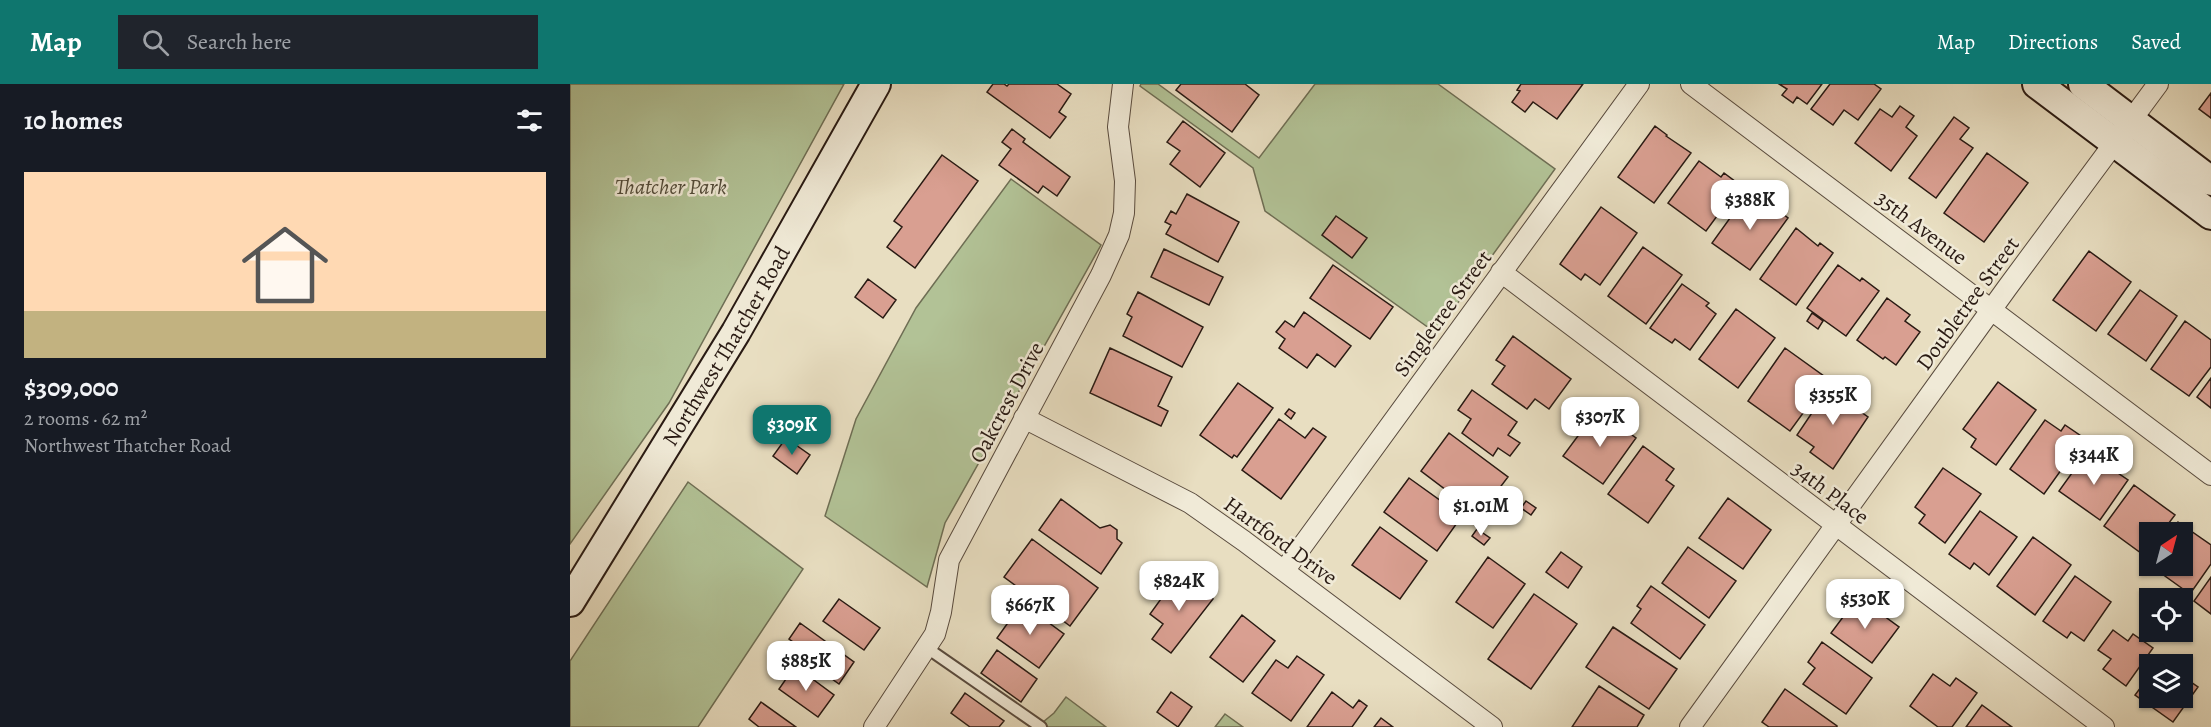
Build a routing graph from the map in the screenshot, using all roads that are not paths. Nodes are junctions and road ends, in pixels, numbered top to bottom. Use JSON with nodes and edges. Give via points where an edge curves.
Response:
{"nodes":[{"id":1,"x":876,"y":84,"type":"edge"},
{"id":2,"x":1123,"y":84,"type":"edge"},
{"id":3,"x":1639,"y":84,"type":"edge"},
{"id":4,"x":1691,"y":84,"type":"edge"},
{"id":5,"x":2037,"y":84,"type":"edge"},
{"id":6,"x":2083,"y":84,"type":"edge"},
{"id":7,"x":2158,"y":84,"type":"edge"},
{"id":8,"x":2123,"y":131,"type":"junction"},
{"id":9,"x":2211,"y":181,"type":"edge"},
{"id":10,"x":2211,"y":215,"type":"edge"},
{"id":11,"x":1501,"y":272,"type":"junction"},
{"id":12,"x":1992,"y":309,"type":"junction"},
{"id":13,"x":1024,"y":418,"type":"junction"},
{"id":14,"x":2211,"y":475,"type":"edge"},
{"id":15,"x":1836,"y":525,"type":"junction"},
{"id":16,"x":1284,"y":571,"type":"junction"},
{"id":17,"x":570,"y":603,"type":"edge"},
{"id":18,"x":927,"y":648,"type":"junction"},
{"id":19,"x":874,"y":727,"type":"edge"},
{"id":20,"x":1041,"y":727,"type":"edge"},
{"id":21,"x":1492,"y":727,"type":"edge"},
{"id":22,"x":1690,"y":727,"type":"edge"},
{"id":23,"x":2104,"y":727,"type":"edge"}],
"edges":[{"from":1,"to":17,"type":"street","name":"Northwest Thatcher Road","via":[[736,332]]},
{"from":2,"to":13,"type":"street","name":"Oakcrest Drive","via":[[1118,127],[1125,181],[1122,225],[1101,275]]},
{"from":3,"to":11,"type":"street","name":"Singletree Street"},
{"from":4,"to":12,"type":"street","name":"35th Avenue"},
{"from":5,"to":8,"type":"street"},
{"from":6,"to":8,"type":"street"},
{"from":7,"to":8,"type":"street","name":"Doubletree Street"},
{"from":8,"to":9,"type":"street"},
{"from":8,"to":10,"type":"street"},
{"from":8,"to":12,"type":"street","name":"Doubletree Street"},
{"from":11,"to":15,"type":"street","name":"34th Place"},
{"from":11,"to":16,"type":"street","name":"Singletree Street"},
{"from":12,"to":14,"type":"street","name":"35th Avenue"},
{"from":12,"to":15,"type":"street","name":"Doubletree Street"},
{"from":13,"to":16,"type":"street","name":"Hartford Drive","via":[[1190,503]]},
{"from":13,"to":18,"type":"street","name":"Oakcrest Drive","via":[[949,560],[935,634]]},
{"from":15,"to":22,"type":"street","name":"Doubletree Street"},
{"from":15,"to":23,"type":"street","name":"34th Place"},
{"from":16,"to":21,"type":"street","name":"Hartford Drive"},
{"from":18,"to":19,"type":"street","name":"Oakcrest Drive"},
{"from":18,"to":20,"type":"lane"}]}
